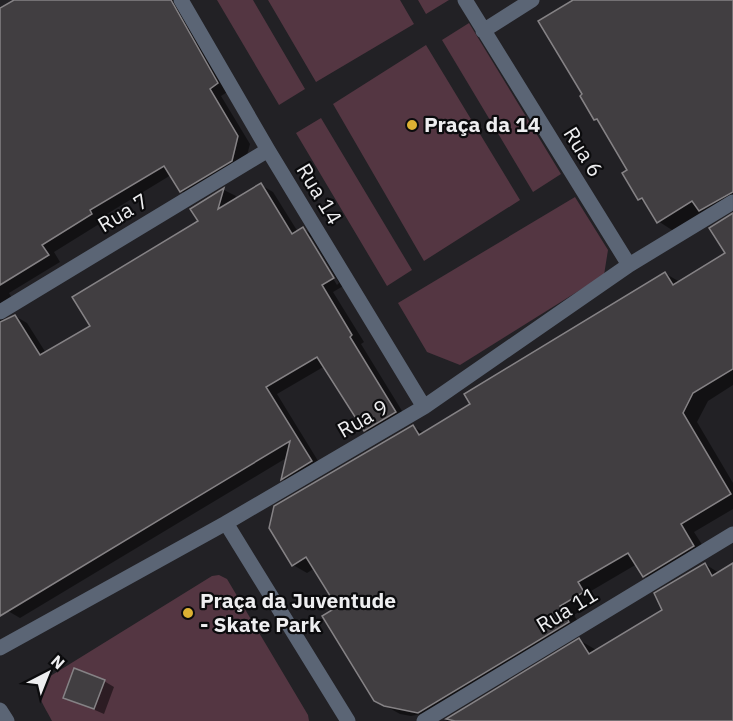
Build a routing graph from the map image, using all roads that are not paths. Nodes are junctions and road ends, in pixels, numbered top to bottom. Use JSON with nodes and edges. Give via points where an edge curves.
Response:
{"nodes":[{"id":1,"x":181,"y":0,"type":"edge"},
{"id":2,"x":465,"y":0,"type":"edge"},
{"id":3,"x":532,"y":0,"type":"edge"},
{"id":4,"x":483,"y":31,"type":"junction"},
{"id":5,"x":268,"y":150,"type":"junction"},
{"id":6,"x":733,"y":202,"type":"edge"},
{"id":7,"x":629,"y":265,"type":"junction"},
{"id":8,"x":0,"y":312,"type":"edge"},
{"id":9,"x":424,"y":407,"type":"junction"},
{"id":10,"x":226,"y":523,"type":"junction"},
{"id":11,"x":733,"y":534,"type":"edge"},
{"id":12,"x":0,"y":648,"type":"edge"},
{"id":13,"x":0,"y":710,"type":"edge"},
{"id":14,"x":7,"y":721,"type":"edge"},
{"id":15,"x":348,"y":721,"type":"edge"},
{"id":16,"x":423,"y":721,"type":"edge"}],
"edges":[{"from":1,"to":5,"type":"street","name":"Rua 14"},
{"from":2,"to":4,"type":"street","name":"Rua 6"},
{"from":3,"to":4,"type":"street"},
{"from":4,"to":7,"type":"street","name":"Rua 6"},
{"from":5,"to":8,"type":"street","name":"Rua 7"},
{"from":5,"to":9,"type":"street","name":"Rua 14"},
{"from":6,"to":7,"type":"street","name":"Rua 9"},
{"from":7,"to":9,"type":"street","name":"Rua 9"},
{"from":9,"to":10,"type":"street","name":"Rua 9"},
{"from":10,"to":12,"type":"street","name":"Rua 9"},
{"from":10,"to":15,"type":"street"},
{"from":11,"to":16,"type":"street","name":"Rua 11"},
{"from":13,"to":14,"type":"street"}]}
